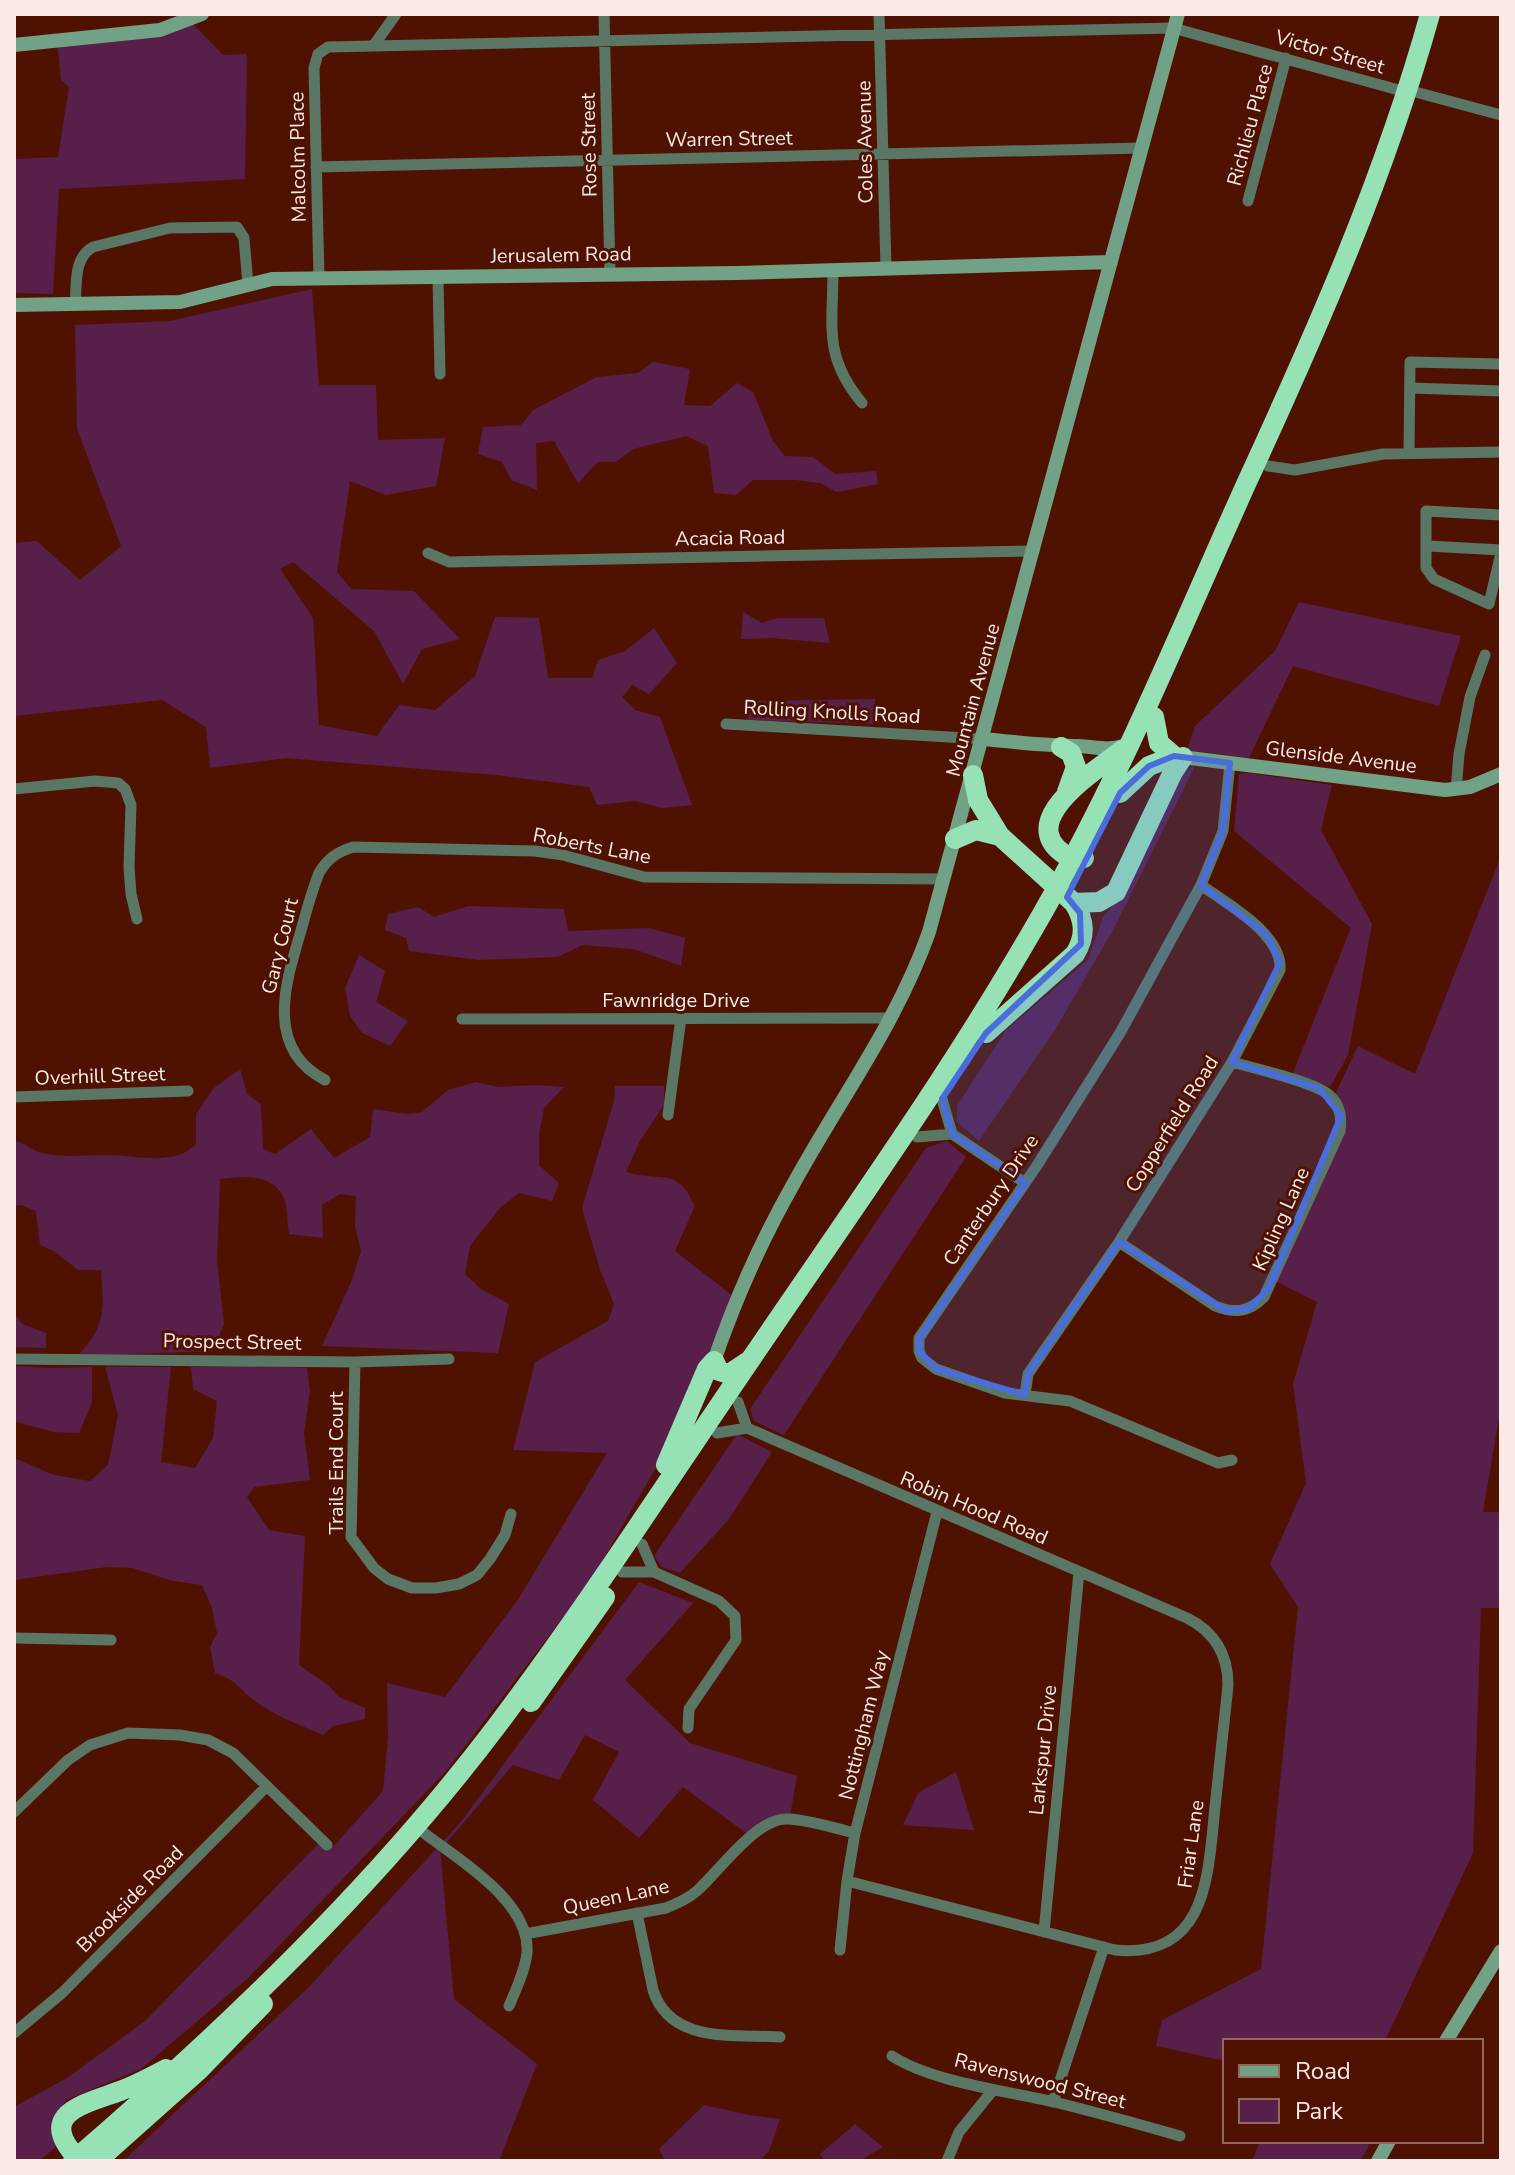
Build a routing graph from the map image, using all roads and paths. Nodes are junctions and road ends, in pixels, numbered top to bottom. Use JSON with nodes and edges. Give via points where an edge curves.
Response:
{"nodes":[{"id":1,"x":202,"y":14,"type":"edge"},
{"id":2,"x":396,"y":14,"type":"edge"},
{"id":3,"x":604,"y":14,"type":"edge"},
{"id":4,"x":879,"y":14,"type":"edge"},
{"id":5,"x":1430,"y":14,"type":"edge"},
{"id":6,"x":1443,"y":14,"type":"edge"},
{"id":7,"x":1176,"y":21,"type":"edge"},
{"id":8,"x":880,"y":34,"type":"junction"},
{"id":9,"x":605,"y":40,"type":"junction"},
{"id":10,"x":14,"y":45,"type":"edge"},
{"id":11,"x":374,"y":45,"type":"junction"},
{"id":12,"x":335,"y":46,"type":"joint"},
{"id":13,"x":1286,"y":58,"type":"junction"},
{"id":14,"x":1412,"y":92,"type":"junction"},
{"id":15,"x":1501,"y":115,"type":"edge"},
{"id":16,"x":1142,"y":148,"type":"junction"},
{"id":17,"x":883,"y":154,"type":"junction"},
{"id":18,"x":608,"y":160,"type":"junction"},
{"id":19,"x":316,"y":167,"type":"junction"},
{"id":20,"x":1248,"y":201,"type":"dead end"},
{"id":21,"x":1111,"y":262,"type":"junction"},
{"id":22,"x":886,"y":268,"type":"junction"},
{"id":23,"x":833,"y":270,"type":"junction"},
{"id":24,"x":610,"y":274,"type":"junction"},
{"id":25,"x":438,"y":277,"type":"junction"},
{"id":26,"x":319,"y":279,"type":"junction"},
{"id":27,"x":248,"y":285,"type":"junction"},
{"id":28,"x":14,"y":305,"type":"edge"},
{"id":29,"x":75,"y":305,"type":"junction"},
{"id":30,"x":1501,"y":364,"type":"edge"},
{"id":31,"x":440,"y":374,"type":"dead end"},
{"id":32,"x":1410,"y":388,"type":"junction"},
{"id":33,"x":1501,"y":391,"type":"edge"},
{"id":34,"x":862,"y":403,"type":"dead end"},
{"id":35,"x":1501,"y":452,"type":"edge"},
{"id":36,"x":1409,"y":453,"type":"junction"},
{"id":37,"x":1268,"y":466,"type":"junction"},
{"id":38,"x":1501,"y":515,"type":"edge"},
{"id":39,"x":1428,"y":546,"type":"junction"},
{"id":40,"x":1034,"y":551,"type":"junction"},
{"id":41,"x":1501,"y":551,"type":"edge"},
{"id":42,"x":428,"y":553,"type":"dead end"},
{"id":43,"x":1485,"y":655,"type":"dead end"},
{"id":44,"x":1154,"y":717,"type":"junction"},
{"id":45,"x":726,"y":724,"type":"dead end"},
{"id":46,"x":983,"y":739,"type":"junction"},
{"id":47,"x":1128,"y":744,"type":"junction"},
{"id":48,"x":1061,"y":747,"type":"junction"},
{"id":49,"x":1178,"y":756,"type":"junction"},
{"id":50,"x":1230,"y":763,"type":"junction"},
{"id":51,"x":1501,"y":774,"type":"edge"},
{"id":52,"x":973,"y":775,"type":"junction"},
{"id":53,"x":14,"y":789,"type":"edge"},
{"id":54,"x":1456,"y":790,"type":"junction"},
{"id":55,"x":1120,"y":793,"type":"junction"},
{"id":56,"x":1065,"y":795,"type":"junction"},
{"id":57,"x":1000,"y":836,"type":"junction"},
{"id":58,"x":955,"y":839,"type":"junction"},
{"id":59,"x":1080,"y":856,"type":"junction"},
{"id":60,"x":331,"y":858,"type":"joint"},
{"id":61,"x":944,"y":879,"type":"junction"},
{"id":62,"x":1201,"y":885,"type":"junction"},
{"id":63,"x":1066,"y":896,"type":"junction"},
{"id":64,"x":137,"y":919,"type":"dead end"},
{"id":65,"x":681,"y":1018,"type":"junction"},
{"id":66,"x":891,"y":1018,"type":"junction"},
{"id":67,"x":462,"y":1019,"type":"dead end"},
{"id":68,"x":986,"y":1033,"type":"junction"},
{"id":69,"x":1232,"y":1062,"type":"junction"},
{"id":70,"x":325,"y":1080,"type":"dead end"},
{"id":71,"x":188,"y":1091,"type":"dead end"},
{"id":72,"x":14,"y":1097,"type":"edge"},
{"id":73,"x":942,"y":1099,"type":"junction"},
{"id":74,"x":668,"y":1115,"type":"dead end"},
{"id":75,"x":952,"y":1134,"type":"junction"},
{"id":76,"x":917,"y":1137,"type":"junction"},
{"id":77,"x":1025,"y":1183,"type":"junction"},
{"id":78,"x":1119,"y":1242,"type":"junction"},
{"id":79,"x":752,"y":1356,"type":"junction"},
{"id":80,"x":14,"y":1359,"type":"edge"},
{"id":81,"x":449,"y":1359,"type":"dead end"},
{"id":82,"x":714,"y":1361,"type":"junction"},
{"id":83,"x":355,"y":1362,"type":"junction"},
{"id":84,"x":1025,"y":1395,"type":"junction"},
{"id":85,"x":738,"y":1402,"type":"junction"},
{"id":86,"x":747,"y":1428,"type":"junction"},
{"id":87,"x":717,"y":1433,"type":"junction"},
{"id":88,"x":1232,"y":1460,"type":"dead end"},
{"id":89,"x":937,"y":1512,"type":"junction"},
{"id":90,"x":511,"y":1514,"type":"dead end"},
{"id":91,"x":642,"y":1544,"type":"junction"},
{"id":92,"x":621,"y":1562,"type":"junction"},
{"id":93,"x":654,"y":1572,"type":"junction"},
{"id":94,"x":1079,"y":1572,"type":"junction"},
{"id":95,"x":1187,"y":1618,"type":"joint"},
{"id":96,"x":14,"y":1638,"type":"edge"},
{"id":97,"x":111,"y":1640,"type":"dead end"},
{"id":98,"x":688,"y":1728,"type":"dead end"},
{"id":99,"x":267,"y":1786,"type":"junction"},
{"id":100,"x":14,"y":1812,"type":"edge"},
{"id":101,"x":424,"y":1833,"type":"junction"},
{"id":102,"x":855,"y":1833,"type":"junction"},
{"id":103,"x":327,"y":1845,"type":"dead end"},
{"id":104,"x":847,"y":1881,"type":"junction"},
{"id":105,"x":637,"y":1913,"type":"junction"},
{"id":106,"x":1044,"y":1932,"type":"junction"},
{"id":107,"x":525,"y":1934,"type":"junction"},
{"id":108,"x":1104,"y":1947,"type":"junction"},
{"id":109,"x":840,"y":1950,"type":"dead end"},
{"id":110,"x":1501,"y":1951,"type":"edge"},
{"id":111,"x":509,"y":2006,"type":"dead end"},
{"id":112,"x":14,"y":2033,"type":"edge"},
{"id":113,"x":780,"y":2037,"type":"dead end"},
{"id":114,"x":1447,"y":2039,"type":"edge"},
{"id":115,"x":200,"y":2048,"type":"junction"},
{"id":116,"x":892,"y":2056,"type":"dead end"},
{"id":117,"x":993,"y":2090,"type":"junction"},
{"id":118,"x":1053,"y":2102,"type":"junction"},
{"id":119,"x":1180,"y":2136,"type":"dead end"},
{"id":120,"x":1388,"y":2143,"type":"edge"},
{"id":121,"x":81,"y":2160,"type":"edge"},
{"id":122,"x":947,"y":2161,"type":"edge"},
{"id":123,"x":1378,"y":2161,"type":"edge"}],
"edges":[{"from":1,"to":10,"type":"street","via":[[140,34]]},
{"from":2,"to":11,"type":"street"},
{"from":3,"to":9,"type":"street","name":"Rose Street"},
{"from":4,"to":8,"type":"street","name":"Coles Avenue"},
{"from":5,"to":14,"type":"highway"},
{"from":6,"to":14,"type":"highway"},
{"from":7,"to":8,"type":"street","name":"Victor Street"},
{"from":7,"to":13,"type":"street","name":"Victor Street"},
{"from":7,"to":16,"type":"street","name":"Mountain Avenue"},
{"from":8,"to":9,"type":"street","name":"Victor Street"},
{"from":8,"to":17,"type":"street","name":"Coles Avenue"},
{"from":9,"to":11,"type":"street","name":"Victor Street"},
{"from":9,"to":18,"type":"street","name":"Rose Street"},
{"from":11,"to":12,"type":"street","name":"Victor Street"},
{"from":12,"to":19,"type":"street","name":"Malcolm Place","via":[[322,50],[315,60]]},
{"from":13,"to":14,"type":"street","name":"Victor Street"},
{"from":13,"to":20,"type":"street","name":"Richlieu Place"},
{"from":14,"to":15,"type":"street","name":"Victor Street"},
{"from":14,"to":37,"type":"highway","via":[[1354,272]]},
{"from":14,"to":47,"type":"highway","via":[[1312,340]]},
{"from":16,"to":17,"type":"street","name":"Warren Street"},
{"from":16,"to":21,"type":"street","name":"Mountain Avenue"},
{"from":17,"to":18,"type":"street","name":"Warren Street"},
{"from":17,"to":22,"type":"street","name":"Coles Avenue"},
{"from":18,"to":19,"type":"street","name":"Warren Street"},
{"from":18,"to":24,"type":"street","name":"Rose Street"},
{"from":19,"to":26,"type":"street","name":"Malcolm Place"},
{"from":21,"to":22,"type":"street","name":"Jerusalem Road"},
{"from":21,"to":40,"type":"street","name":"Mountain Avenue"},
{"from":22,"to":23,"type":"street","name":"Jerusalem Road"},
{"from":23,"to":24,"type":"street","name":"Jerusalem Road"},
{"from":23,"to":34,"type":"street","via":[[833,352],[842,376]]},
{"from":24,"to":25,"type":"street","name":"Jerusalem Road"},
{"from":25,"to":26,"type":"street","name":"Jerusalem Road"},
{"from":25,"to":31,"type":"street"},
{"from":26,"to":27,"type":"street","name":"Jerusalem Road"},
{"from":27,"to":29,"type":"street","name":"Jerusalem Road","via":[[180,302]]},
{"from":27,"to":29,"type":"street","via":[[244,238],[237,227],[170,228],[84,253]]},
{"from":28,"to":29,"type":"street","name":"Jerusalem Road"},
{"from":30,"to":32,"type":"street","via":[[1410,362]]},
{"from":32,"to":33,"type":"street"},
{"from":32,"to":36,"type":"street"},
{"from":35,"to":36,"type":"street"},
{"from":36,"to":37,"type":"street","via":[[1307,469]]},
{"from":37,"to":44,"type":"highway"},
{"from":38,"to":39,"type":"street","via":[[1426,511]]},
{"from":39,"to":41,"type":"street"},
{"from":39,"to":41,"type":"street","via":[[1426,568],[1434,579],[1489,604]]},
{"from":40,"to":42,"type":"street","name":"Acacia Road","via":[[449,562]]},
{"from":40,"to":46,"type":"street","name":"Mountain Avenue"},
{"from":43,"to":54,"type":"street","via":[[1470,697]]},
{"from":44,"to":49,"type":"highway","via":[[1159,743]]},
{"from":44,"to":55,"type":"highway"},
{"from":45,"to":46,"type":"street","name":"Rolling Knolls Road"},
{"from":46,"to":48,"type":"street"},
{"from":46,"to":52,"type":"street","name":"Mountain Avenue"},
{"from":47,"to":48,"type":"street","via":[[1107,751]]},
{"from":47,"to":56,"type":"highway"},
{"from":47,"to":59,"type":"highway"},
{"from":48,"to":56,"type":"highway","via":[[1071,753],[1076,767]]},
{"from":49,"to":50,"type":"street","name":"Glenside Avenue"},
{"from":49,"to":55,"type":"highway","via":[[1149,766]]},
{"from":49,"to":63,"type":"highway","via":[[1116,892],[1099,902]]},
{"from":50,"to":54,"type":"street","name":"Glenside Avenue"},
{"from":50,"to":62,"type":"street","name":"Canterbury Drive","via":[[1223,831]]},
{"from":51,"to":54,"type":"street","name":"Glenside Avenue"},
{"from":52,"to":57,"type":"highway","via":[[978,800]]},
{"from":52,"to":58,"type":"street","name":"Mountain Avenue"},
{"from":53,"to":64,"type":"street","via":[[95,781],[125,789],[131,805],[129,867]]},
{"from":55,"to":59,"type":"highway"},
{"from":56,"to":59,"type":"highway","via":[[1051,814],[1050,833],[1060,852]]},
{"from":57,"to":58,"type":"highway","via":[[976,830]]},
{"from":57,"to":63,"type":"highway"},
{"from":58,"to":61,"type":"street","name":"Mountain Avenue"},
{"from":59,"to":63,"type":"highway"},
{"from":60,"to":61,"type":"street","name":"Roberts Lane","via":[[353,847],[535,851],[644,877]]},
{"from":60,"to":70,"type":"street","name":"Gary Court","via":[[315,884],[283,1005],[297,1056]]},
{"from":61,"to":66,"type":"street","name":"Mountain Avenue","via":[[916,968]]},
{"from":62,"to":69,"type":"street","name":"Copperfield Road","via":[[1267,935],[1279,954],[1280,970]]},
{"from":62,"to":77,"type":"street","name":"Canterbury Drive","via":[[1120,1033]]},
{"from":63,"to":68,"type":"highway"},
{"from":63,"to":68,"type":"highway","via":[[1080,913],[1081,944]]},
{"from":63,"to":79,"type":"highway"},
{"from":65,"to":66,"type":"street","name":"Fawnridge Drive"},
{"from":65,"to":67,"type":"street","name":"Fawnridge Drive"},
{"from":65,"to":74,"type":"street"},
{"from":66,"to":82,"type":"street","name":"Mountain Avenue","via":[[768,1232]]},
{"from":68,"to":73,"type":"highway"},
{"from":69,"to":78,"type":"street","name":"Copperfield Road"},
{"from":69,"to":78,"type":"street","name":"Kipling Lane","via":[[1319,1088],[1341,1116],[1340,1131],[1264,1297],[1249,1309],[1226,1311]]},
{"from":71,"to":72,"type":"street","name":"Overhill Street"},
{"from":73,"to":75,"type":"street"},
{"from":73,"to":76,"type":"highway"},
{"from":75,"to":76,"type":"street"},
{"from":75,"to":77,"type":"street"},
{"from":76,"to":85,"type":"highway"},
{"from":77,"to":84,"type":"street","name":"Canterbury Drive","via":[[918,1343],[922,1358],[936,1369]]},
{"from":78,"to":84,"type":"street","name":"Copperfield Road","via":[[1028,1374]]},
{"from":79,"to":82,"type":"highway","via":[[726,1375]]},
{"from":79,"to":92,"type":"highway"},
{"from":80,"to":83,"type":"street","name":"Prospect Street"},
{"from":81,"to":83,"type":"street","name":"Prospect Street"},
{"from":82,"to":92,"type":"highway"},
{"from":83,"to":90,"type":"street","name":"Trails End Court","via":[[351,1537],[374,1568],[412,1588],[459,1584],[477,1575],[490,1559]]},
{"from":84,"to":88,"type":"street","name":"Canterbury Drive","via":[[1070,1401],[1218,1463]]},
{"from":85,"to":86,"type":"street"},
{"from":85,"to":87,"type":"highway"},
{"from":86,"to":87,"type":"street"},
{"from":86,"to":89,"type":"street","name":"Robin Hood Road"},
{"from":87,"to":91,"type":"highway"},
{"from":89,"to":94,"type":"street","name":"Robin Hood Road"},
{"from":89,"to":102,"type":"street","name":"Nottingham Way"},
{"from":91,"to":92,"type":"highway"},
{"from":91,"to":93,"type":"street"},
{"from":92,"to":93,"type":"street"},
{"from":92,"to":101,"type":"highway","via":[[518,1719]]},
{"from":92,"to":115,"type":"highway","via":[[415,1825]]},
{"from":93,"to":98,"type":"street","via":[[719,1601],[737,1624],[732,1649],[689,1709]]},
{"from":94,"to":95,"type":"street","name":"Robin Hood Road"},
{"from":94,"to":106,"type":"street","name":"Larkspur Drive"},
{"from":95,"to":108,"type":"street","name":"Friar Lane","via":[[1210,1634],[1228,1671],[1205,1890],[1190,1920],[1165,1942],[1133,1951]]},
{"from":96,"to":97,"type":"street"},
{"from":99,"to":100,"type":"street","via":[[233,1753],[208,1740],[128,1733],[79,1752]]},
{"from":99,"to":103,"type":"street"},
{"from":99,"to":112,"type":"street","name":"Brookside Road","via":[[62,1993]]},
{"from":101,"to":107,"type":"street","via":[[505,1898]]},
{"from":101,"to":121,"type":"highway","via":[[199,2070]]},
{"from":102,"to":104,"type":"street","name":"Nottingham Way"},
{"from":102,"to":105,"type":"street","name":"Queen Lane","via":[[779,1820],[757,1831],[684,1901]]},
{"from":104,"to":106,"type":"street","name":"Friar Lane"},
{"from":104,"to":109,"type":"street","name":"Nottingham Way"},
{"from":105,"to":107,"type":"street","name":"Queen Lane"},
{"from":105,"to":113,"type":"street","via":[[656,2001],[669,2018],[701,2032]]},
{"from":106,"to":108,"type":"street","name":"Friar Lane"},
{"from":107,"to":111,"type":"street","via":[[523,1970]]},
{"from":108,"to":118,"type":"street"},
{"from":110,"to":114,"type":"street"},
{"from":115,"to":121,"type":"highway"},
{"from":115,"to":121,"type":"highway","via":[[150,2078],[67,2114],[60,2130],[63,2140]]},
{"from":116,"to":117,"type":"street","name":"Ravenswood Street"},
{"from":117,"to":118,"type":"street","name":"Ravenswood Street"},
{"from":117,"to":122,"type":"street","via":[[959,2132]]},
{"from":118,"to":119,"type":"street","name":"Ravenswood Street"},
{"from":120,"to":123,"type":"street"}]}
